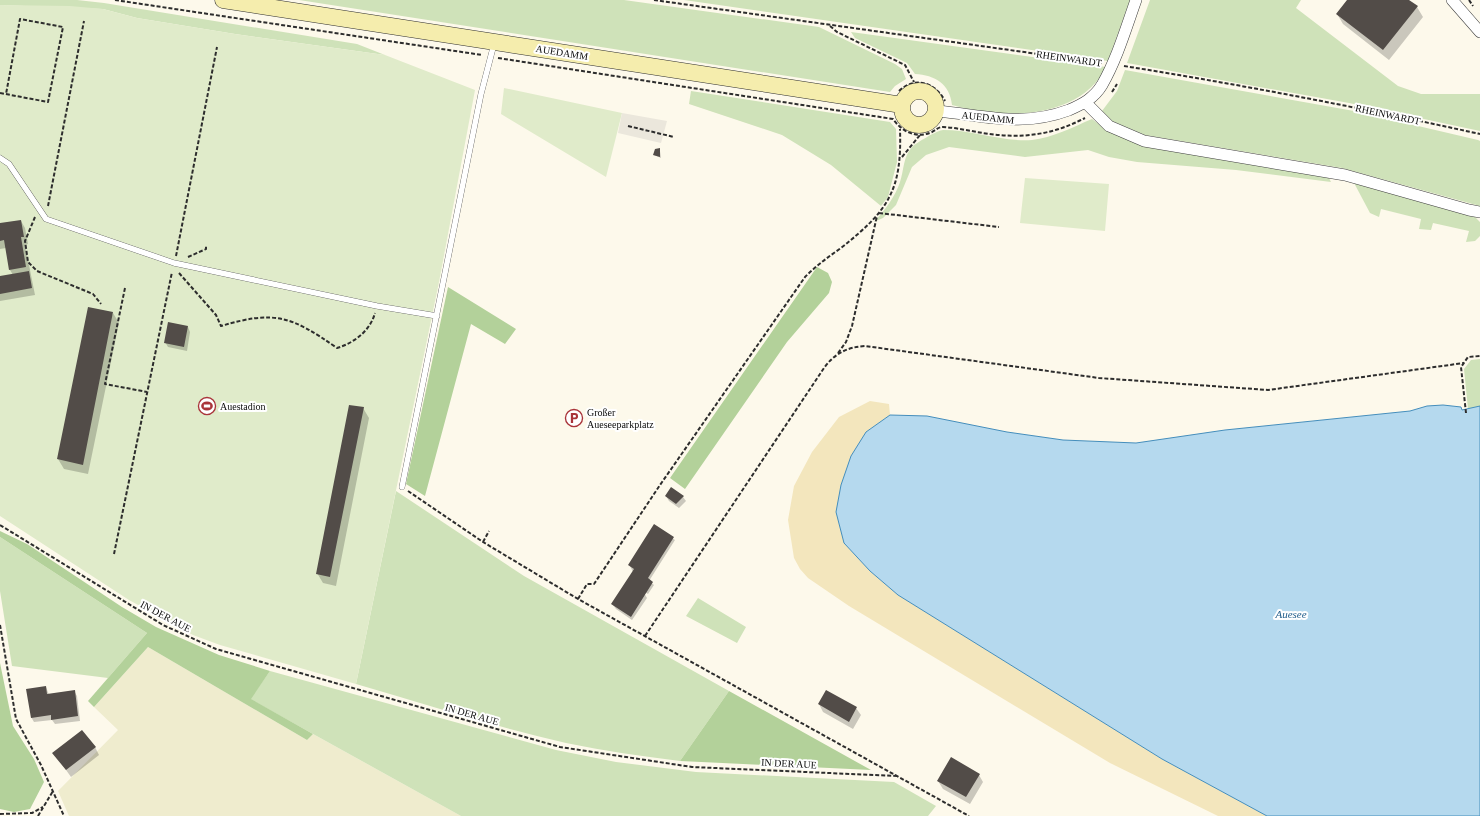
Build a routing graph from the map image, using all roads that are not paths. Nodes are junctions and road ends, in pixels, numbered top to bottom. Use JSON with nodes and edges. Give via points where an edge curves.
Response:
{"nodes":[{"id":1,"x":223,"y":0,"type":"edge"},
{"id":2,"x":1136,"y":0,"type":"edge"},
{"id":3,"x":1452,"y":0,"type":"edge"},
{"id":4,"x":1479,"y":29,"type":"edge"},
{"id":5,"x":493,"y":49,"type":"junction"},
{"id":6,"x":1086,"y":103,"type":"junction"},
{"id":7,"x":896,"y":109,"type":"junction"},
{"id":8,"x":941,"y":111,"type":"junction"},
{"id":9,"x":0,"y":158,"type":"edge"},
{"id":10,"x":1480,"y":212,"type":"edge"},
{"id":11,"x":437,"y":316,"type":"junction"},
{"id":12,"x":402,"y":487,"type":"road end"}],
"edges":[{"from":1,"to":5,"type":"street","name":"AUEDAMM"},
{"from":2,"to":6,"type":"street","via":[[1112,65],[1101,86]]},
{"from":3,"to":4,"type":"street"},
{"from":5,"to":7,"type":"street","name":"AUEDAMM"},
{"from":5,"to":11,"type":"lane"},
{"from":6,"to":8,"type":"street","name":"AUEDAMM","via":[[1056,114],[1028,120],[1001,120]]},
{"from":6,"to":10,"type":"street","via":[[1109,126],[1144,141],[1345,175]]},
{"from":7,"to":8,"type":"street","via":[[903,112],[912,124],[920,125],[927,123]]},
{"from":7,"to":8,"type":"street","via":[[913,91],[922,90],[931,94]]},
{"from":9,"to":11,"type":"lane","via":[[8,164],[38,211],[46,219],[174,263],[377,306]]},
{"from":11,"to":12,"type":"lane"}]}
